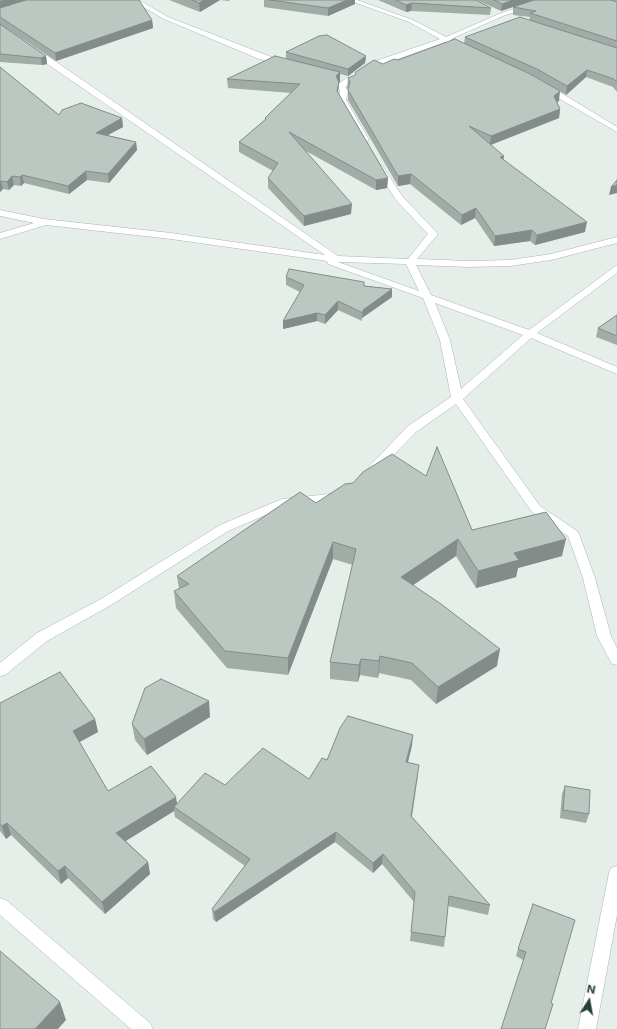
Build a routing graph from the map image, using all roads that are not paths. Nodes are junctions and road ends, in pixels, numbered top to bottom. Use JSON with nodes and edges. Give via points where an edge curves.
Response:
{"nodes":[{"id":1,"x":134,"y":0,"type":"edge"},
{"id":2,"x":351,"y":0,"type":"edge"},
{"id":3,"x":546,"y":0,"type":"edge"},
{"id":4,"x":498,"y":13,"type":"junction"},
{"id":5,"x":515,"y":20,"type":"edge"},
{"id":6,"x":444,"y":40,"type":"junction"},
{"id":7,"x":456,"y":44,"type":"edge"},
{"id":8,"x":27,"y":46,"type":"edge"},
{"id":9,"x":292,"y":65,"type":"edge"},
{"id":10,"x":336,"y":77,"type":"edge"},
{"id":11,"x":351,"y":81,"type":"junction"},
{"id":12,"x":539,"y":84,"type":"edge"},
{"id":13,"x":617,"y":130,"type":"edge"},
{"id":14,"x":369,"y":149,"type":"edge"},
{"id":15,"x":376,"y":161,"type":"edge"},
{"id":16,"x":0,"y":213,"type":"edge"},
{"id":17,"x":44,"y":222,"type":"junction"},
{"id":18,"x":0,"y":236,"type":"edge"},
{"id":19,"x":617,"y":240,"type":"edge"},
{"id":20,"x":321,"y":258,"type":"junction"},
{"id":21,"x":336,"y":259,"type":"junction"},
{"id":22,"x":410,"y":262,"type":"junction"},
{"id":23,"x":617,"y":268,"type":"edge"},
{"id":24,"x":428,"y":298,"type":"junction"},
{"id":25,"x":530,"y":334,"type":"junction"},
{"id":26,"x":617,"y":371,"type":"edge"},
{"id":27,"x":457,"y":398,"type":"junction"},
{"id":28,"x":363,"y":480,"type":"edge"},
{"id":29,"x":353,"y":491,"type":"edge"},
{"id":30,"x":617,"y":660,"type":"edge"},
{"id":31,"x":0,"y":671,"type":"edge"},
{"id":32,"x":617,"y":873,"type":"edge"},
{"id":33,"x":0,"y":905,"type":"edge"},
{"id":34,"x":144,"y":1029,"type":"edge"},
{"id":35,"x":587,"y":1029,"type":"edge"}],
"edges":[{"from":1,"to":9,"type":"street","via":[[166,18],[200,32],[262,57]]},
{"from":2,"to":6,"type":"street","via":[[412,21]]},
{"from":3,"to":4,"type":"street"},
{"from":4,"to":5,"type":"street"},
{"from":4,"to":6,"type":"street"},
{"from":6,"to":7,"type":"street"},
{"from":6,"to":11,"type":"street","via":[[370,66]]},
{"from":8,"to":21,"type":"street"},
{"from":10,"to":11,"type":"street"},
{"from":11,"to":14,"type":"street","via":[[341,86],[344,91],[342,100]]},
{"from":12,"to":13,"type":"street"},
{"from":15,"to":22,"type":"street","via":[[399,198],[433,234]]},
{"from":16,"to":17,"type":"street"},
{"from":17,"to":18,"type":"street"},
{"from":17,"to":20,"type":"street","via":[[171,236]]},
{"from":19,"to":22,"type":"street","via":[[551,257],[510,263]]},
{"from":20,"to":21,"type":"street"},
{"from":20,"to":24,"type":"street"},
{"from":21,"to":22,"type":"street"},
{"from":22,"to":24,"type":"street"},
{"from":23,"to":25,"type":"street"},
{"from":24,"to":25,"type":"street"},
{"from":24,"to":27,"type":"street","via":[[445,340]]},
{"from":25,"to":26,"type":"street"},
{"from":25,"to":27,"type":"street"},
{"from":27,"to":28,"type":"street","via":[[412,428]]},
{"from":27,"to":30,"type":"street","via":[[536,509],[573,534],[589,578],[604,636]]},
{"from":29,"to":31,"type":"street","via":[[348,496],[282,503],[224,528],[106,602],[42,637]]},
{"from":32,"to":35,"type":"street"},
{"from":33,"to":34,"type":"street"}]}
